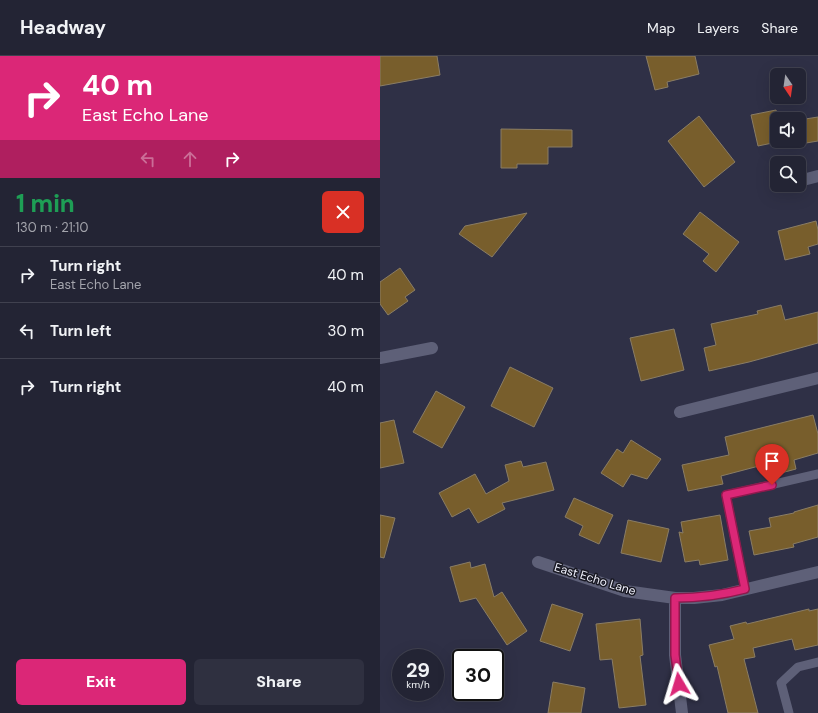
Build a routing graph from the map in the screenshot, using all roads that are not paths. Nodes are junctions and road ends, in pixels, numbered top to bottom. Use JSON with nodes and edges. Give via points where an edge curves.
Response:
{"nodes":[{"id":1,"x":818,"y":176,"type":"edge"},
{"id":2,"x":806,"y":179,"type":"edge"},
{"id":3,"x":432,"y":348,"type":"dead end"},
{"id":4,"x":380,"y":358,"type":"edge"},
{"id":5,"x":818,"y":378,"type":"edge"},
{"id":6,"x":680,"y":412,"type":"dead end"},
{"id":7,"x":818,"y":474,"type":"edge"},
{"id":8,"x":538,"y":562,"type":"dead end"},
{"id":9,"x":818,"y":572,"type":"edge"},
{"id":10,"x":745,"y":589,"type":"junction"},
{"id":11,"x":675,"y":598,"type":"junction"},
{"id":12,"x":818,"y":662,"type":"edge"},
{"id":13,"x":682,"y":713,"type":"edge"},
{"id":14,"x":789,"y":713,"type":"edge"}],
"edges":[{"from":1,"to":2,"type":"street"},
{"from":3,"to":4,"type":"street"},
{"from":5,"to":6,"type":"street"},
{"from":7,"to":10,"type":"lane","via":[[726,495]]},
{"from":8,"to":11,"type":"street","name":"East Echo Lane","via":[[625,590]]},
{"from":9,"to":10,"type":"street","name":"East Echo Lane"},
{"from":10,"to":11,"type":"street","name":"East Echo Lane","via":[[722,595]]},
{"from":11,"to":13,"type":"street","via":[[675,655]]},
{"from":12,"to":14,"type":"lane","via":[[798,667],[781,683]]}]}
